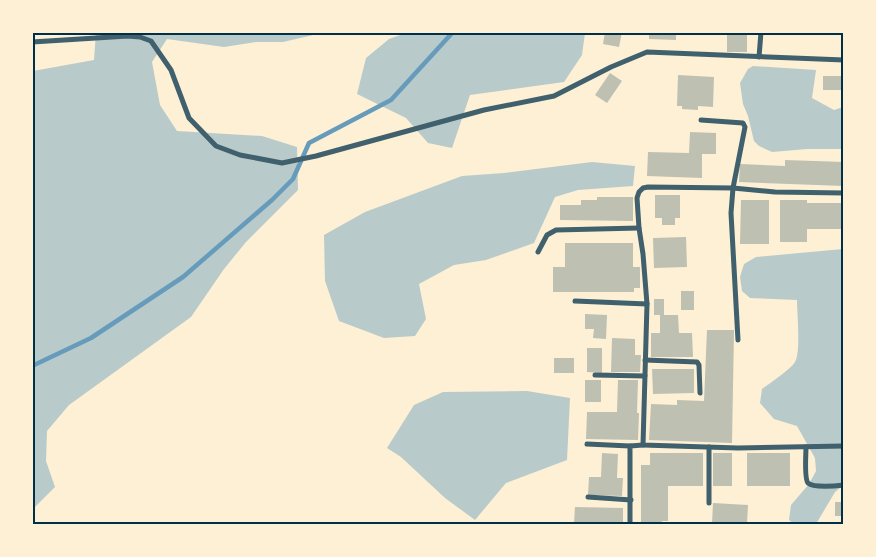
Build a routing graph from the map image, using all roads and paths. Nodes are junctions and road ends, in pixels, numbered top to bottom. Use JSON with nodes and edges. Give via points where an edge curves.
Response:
{"nodes":[{"id":1,"x":761,"y":32,"type":"edge"},
{"id":2,"x":32,"y":42,"type":"edge"},
{"id":3,"x":759,"y":57,"type":"junction"},
{"id":4,"x":844,"y":60,"type":"edge"},
{"id":5,"x":701,"y":120,"type":"dead end"},
{"id":6,"x":733,"y":188,"type":"junction"},
{"id":7,"x":844,"y":193,"type":"edge"},
{"id":8,"x":639,"y":228,"type":"junction"},
{"id":9,"x":538,"y":252,"type":"dead end"},
{"id":10,"x":574,"y":301,"type":"dead end"},
{"id":11,"x":647,"y":304,"type":"junction"},
{"id":12,"x":738,"y":340,"type":"dead end"},
{"id":13,"x":645,"y":360,"type":"junction"},
{"id":14,"x":595,"y":375,"type":"dead end"},
{"id":15,"x":645,"y":376,"type":"junction"},
{"id":16,"x":700,"y":393,"type":"dead end"},
{"id":17,"x":587,"y":444,"type":"dead end"},
{"id":18,"x":643,"y":445,"type":"junction"},
{"id":19,"x":630,"y":446,"type":"junction"},
{"id":20,"x":844,"y":446,"type":"edge"},
{"id":21,"x":708,"y":447,"type":"junction"},
{"id":22,"x":806,"y":447,"type":"junction"},
{"id":23,"x":844,"y":485,"type":"edge"},
{"id":24,"x":588,"y":497,"type":"dead end"},
{"id":25,"x":631,"y":500,"type":"junction"},
{"id":26,"x":709,"y":503,"type":"dead end"},
{"id":27,"x":630,"y":524,"type":"edge"}],
"edges":[{"from":1,"to":3,"type":"street"},
{"from":2,"to":3,"type":"street","via":[[128,36],[151,41],[171,70],[189,118],[216,146],[240,155],[282,163],[484,110],[554,96],[647,52]]},
{"from":3,"to":4,"type":"street"},
{"from":5,"to":6,"type":"street","via":[[745,124]]},
{"from":6,"to":7,"type":"street"},
{"from":6,"to":8,"type":"street","via":[[643,188],[637,198]]},
{"from":6,"to":12,"type":"street","via":[[731,213]]},
{"from":8,"to":9,"type":"street","via":[[556,230],[547,235]]},
{"from":8,"to":11,"type":"street"},
{"from":10,"to":11,"type":"street"},
{"from":11,"to":13,"type":"street"},
{"from":13,"to":15,"type":"street"},
{"from":13,"to":16,"type":"street","via":[[697,362]]},
{"from":14,"to":15,"type":"street"},
{"from":15,"to":18,"type":"street"},
{"from":17,"to":19,"type":"street"},
{"from":18,"to":19,"type":"street"},
{"from":18,"to":21,"type":"street"},
{"from":19,"to":25,"type":"street"},
{"from":20,"to":22,"type":"street"},
{"from":21,"to":22,"type":"street"},
{"from":21,"to":26,"type":"street"},
{"from":22,"to":23,"type":"street","via":[[806,473],[810,484]]},
{"from":24,"to":25,"type":"street"},
{"from":25,"to":27,"type":"street"}]}
